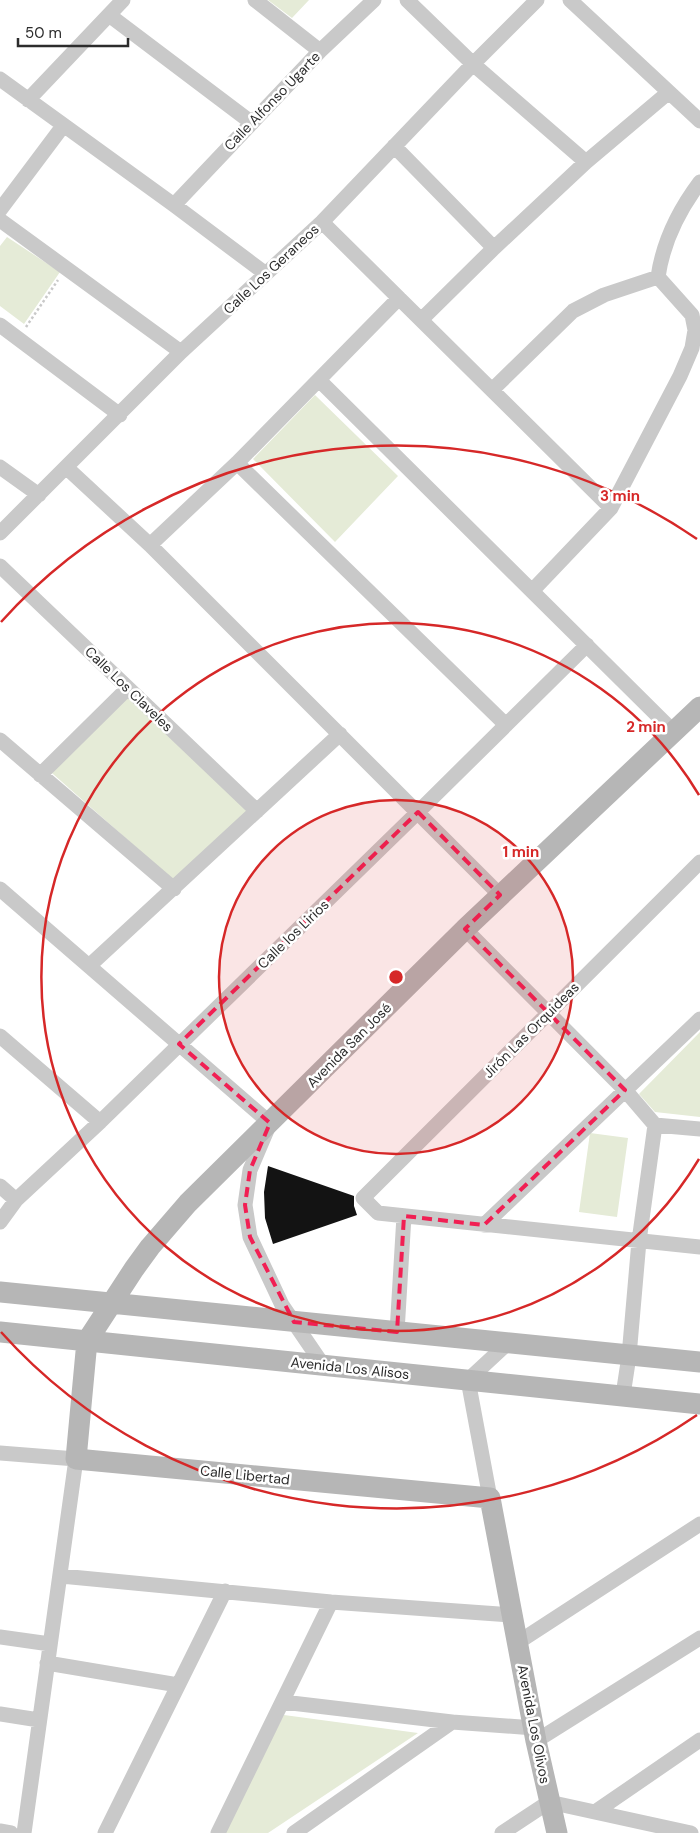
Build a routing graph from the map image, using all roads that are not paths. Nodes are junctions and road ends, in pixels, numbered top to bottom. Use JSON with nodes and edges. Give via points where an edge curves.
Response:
{"nodes":[{"id":1,"x":123,"y":0,"type":"edge"},
{"id":2,"x":255,"y":0,"type":"edge"},
{"id":3,"x":374,"y":0,"type":"edge"},
{"id":4,"x":408,"y":0,"type":"edge"},
{"id":5,"x":537,"y":0,"type":"edge"},
{"id":6,"x":570,"y":0,"type":"edge"},
{"id":7,"x":109,"y":15,"type":"junction"},
{"id":8,"x":320,"y":51,"type":"junction"},
{"id":9,"x":473,"y":64,"type":"junction"},
{"id":10,"x":0,"y":80,"type":"edge"},
{"id":11,"x":669,"y":92,"type":"junction"},
{"id":12,"x":28,"y":100,"type":"junction"},
{"id":13,"x":700,"y":121,"type":"edge"},
{"id":14,"x":252,"y":122,"type":"junction"},
{"id":15,"x":63,"y":126,"type":"junction"},
{"id":16,"x":394,"y":146,"type":"junction"},
{"id":17,"x":586,"y":162,"type":"junction"},
{"id":18,"x":700,"y":182,"type":"edge"},
{"id":19,"x":174,"y":204,"type":"junction"},
{"id":20,"x":0,"y":210,"type":"edge"},
{"id":21,"x":0,"y":220,"type":"edge"},
{"id":22,"x":322,"y":222,"type":"junction"},
{"id":23,"x":494,"y":248,"type":"junction"},
{"id":24,"x":266,"y":274,"type":"junction"},
{"id":25,"x":658,"y":278,"type":"junction"},
{"id":26,"x":399,"y":298,"type":"junction"},
{"id":27,"x":421,"y":320,"type":"junction"},
{"id":28,"x":0,"y":325,"type":"edge"},
{"id":29,"x":181,"y":352,"type":"junction"},
{"id":30,"x":318,"y":380,"type":"junction"},
{"id":31,"x":492,"y":390,"type":"junction"},
{"id":32,"x":120,"y":415,"type":"junction"},
{"id":33,"x":237,"y":464,"type":"junction"},
{"id":34,"x":0,"y":468,"type":"edge"},
{"id":35,"x":66,"y":468,"type":"junction"},
{"id":36,"x":39,"y":494,"type":"junction"},
{"id":37,"x":611,"y":508,"type":"junction"},
{"id":38,"x":0,"y":533,"type":"edge"},
{"id":39,"x":150,"y":546,"type":"junction"},
{"id":40,"x":0,"y":566,"type":"edge"},
{"id":41,"x":532,"y":591,"type":"junction"},
{"id":42,"x":587,"y":645,"type":"junction"},
{"id":43,"x":128,"y":688,"type":"junction"},
{"id":44,"x":700,"y":707,"type":"edge"},
{"id":45,"x":506,"y":725,"type":"junction"},
{"id":46,"x":673,"y":731,"type":"junction"},
{"id":47,"x":340,"y":734,"type":"junction"},
{"id":48,"x":0,"y":740,"type":"edge"},
{"id":49,"x":40,"y":774,"type":"junction"},
{"id":50,"x":257,"y":811,"type":"junction"},
{"id":51,"x":418,"y":812,"type":"junction"},
{"id":52,"x":700,"y":862,"type":"edge"},
{"id":53,"x":0,"y":889,"type":"edge"},
{"id":54,"x":174,"y":889,"type":"junction"},
{"id":55,"x":500,"y":895,"type":"junction"},
{"id":56,"x":465,"y":929,"type":"junction"},
{"id":57,"x":89,"y":966,"type":"junction"},
{"id":58,"x":549,"y":1013,"type":"junction"},
{"id":59,"x":700,"y":1019,"type":"edge"},
{"id":60,"x":0,"y":1036,"type":"edge"},
{"id":61,"x":179,"y":1044,"type":"junction"},
{"id":62,"x":625,"y":1090,"type":"junction"},
{"id":63,"x":100,"y":1122,"type":"junction"},
{"id":64,"x":270,"y":1123,"type":"junction"},
{"id":65,"x":655,"y":1124,"type":"junction"},
{"id":66,"x":700,"y":1129,"type":"edge"},
{"id":67,"x":0,"y":1186,"type":"edge"},
{"id":68,"x":16,"y":1200,"type":"junction"},
{"id":69,"x":404,"y":1216,"type":"junction"},
{"id":70,"x":0,"y":1222,"type":"edge"},
{"id":71,"x":484,"y":1225,"type":"junction"},
{"id":72,"x":639,"y":1241,"type":"junction"},
{"id":73,"x":700,"y":1247,"type":"edge"},
{"id":74,"x":0,"y":1292,"type":"edge"},
{"id":75,"x":111,"y":1303,"type":"junction"},
{"id":76,"x":294,"y":1322,"type":"junction"},
{"id":77,"x":0,"y":1331,"type":"edge"},
{"id":78,"x":397,"y":1332,"type":"junction"},
{"id":79,"x":87,"y":1341,"type":"junction"},
{"id":80,"x":508,"y":1343,"type":"junction"},
{"id":81,"x":629,"y":1356,"type":"junction"},
{"id":82,"x":700,"y":1362,"type":"edge"},
{"id":83,"x":323,"y":1365,"type":"junction"},
{"id":84,"x":468,"y":1380,"type":"junction"},
{"id":85,"x":623,"y":1395,"type":"junction"},
{"id":86,"x":700,"y":1404,"type":"edge"},
{"id":87,"x":0,"y":1453,"type":"edge"},
{"id":88,"x":76,"y":1459,"type":"junction"},
{"id":89,"x":490,"y":1498,"type":"junction"},
{"id":90,"x":700,"y":1524,"type":"edge"},
{"id":91,"x":61,"y":1576,"type":"junction"},
{"id":92,"x":225,"y":1591,"type":"junction"},
{"id":93,"x":331,"y":1602,"type":"junction"},
{"id":94,"x":512,"y":1616,"type":"junction"},
{"id":95,"x":0,"y":1637,"type":"edge"},
{"id":96,"x":700,"y":1638,"type":"edge"},
{"id":97,"x":517,"y":1643,"type":"junction"},
{"id":98,"x":50,"y":1644,"type":"junction"},
{"id":99,"x":48,"y":1663,"type":"junction"},
{"id":100,"x":178,"y":1685,"type":"junction"},
{"id":101,"x":283,"y":1702,"type":"junction"},
{"id":102,"x":0,"y":1714,"type":"edge"},
{"id":103,"x":39,"y":1720,"type":"junction"},
{"id":104,"x":452,"y":1722,"type":"junction"},
{"id":105,"x":535,"y":1735,"type":"junction"},
{"id":106,"x":700,"y":1740,"type":"edge"},
{"id":107,"x":549,"y":1802,"type":"junction"},
{"id":108,"x":595,"y":1812,"type":"junction"},
{"id":109,"x":0,"y":1831,"type":"edge"},
{"id":110,"x":11,"y":1833,"type":"edge"},
{"id":111,"x":24,"y":1833,"type":"edge"},
{"id":112,"x":105,"y":1833,"type":"edge"},
{"id":113,"x":218,"y":1833,"type":"edge"},
{"id":114,"x":294,"y":1833,"type":"edge"},
{"id":115,"x":502,"y":1833,"type":"edge"},
{"id":116,"x":557,"y":1833,"type":"edge"},
{"id":117,"x":691,"y":1833,"type":"edge"}],
"edges":[{"from":1,"to":7,"type":"street"},
{"from":2,"to":8,"type":"street"},
{"from":3,"to":8,"type":"street","name":"Calle Alfonso Ugarte"},
{"from":4,"to":9,"type":"street"},
{"from":5,"to":9,"type":"street","name":"Calle Los Geraneos"},
{"from":6,"to":11,"type":"street"},
{"from":7,"to":12,"type":"street"},
{"from":7,"to":14,"type":"street"},
{"from":8,"to":14,"type":"street","name":"Calle Alfonso Ugarte"},
{"from":9,"to":16,"type":"street","name":"Calle Los Geraneos"},
{"from":9,"to":17,"type":"street"},
{"from":10,"to":12,"type":"street"},
{"from":11,"to":13,"type":"street"},
{"from":11,"to":17,"type":"street"},
{"from":12,"to":15,"type":"street"},
{"from":14,"to":19,"type":"street","name":"Calle Alfonso Ugarte"},
{"from":15,"to":19,"type":"street"},
{"from":15,"to":20,"type":"street"},
{"from":16,"to":22,"type":"street","name":"Calle Los Geraneos"},
{"from":16,"to":23,"type":"street"},
{"from":17,"to":23,"type":"street"},
{"from":18,"to":25,"type":"street","via":[[672,227],[660,260]]},
{"from":19,"to":24,"type":"street"},
{"from":21,"to":29,"type":"street"},
{"from":22,"to":24,"type":"street","name":"Calle Los Geraneos"},
{"from":22,"to":26,"type":"street"},
{"from":23,"to":27,"type":"street"},
{"from":24,"to":29,"type":"street","name":"Calle Los Geraneos"},
{"from":25,"to":31,"type":"street","via":[[604,295],[573,311]]},
{"from":25,"to":37,"type":"street","via":[[692,315],[695,330],[692,348]]},
{"from":26,"to":27,"type":"street"},
{"from":26,"to":30,"type":"street"},
{"from":27,"to":31,"type":"street"},
{"from":28,"to":32,"type":"street"},
{"from":29,"to":32,"type":"street","name":"Calle Los Geraneos"},
{"from":30,"to":33,"type":"street"},
{"from":30,"to":41,"type":"street"},
{"from":31,"to":37,"type":"street"},
{"from":32,"to":35,"type":"street","name":"Calle Los Geraneos"},
{"from":33,"to":39,"type":"street"},
{"from":33,"to":45,"type":"street"},
{"from":34,"to":36,"type":"street"},
{"from":35,"to":36,"type":"street","name":"Calle Los Geraneos"},
{"from":35,"to":39,"type":"street"},
{"from":36,"to":38,"type":"street","name":"Calle Los Geraneos"},
{"from":37,"to":41,"type":"street"},
{"from":39,"to":47,"type":"street"},
{"from":40,"to":43,"type":"street","name":"Calle Los Claveles"},
{"from":41,"to":42,"type":"street"},
{"from":42,"to":45,"type":"street","name":"Calle los Lirios"},
{"from":42,"to":46,"type":"street"},
{"from":43,"to":49,"type":"street"},
{"from":43,"to":50,"type":"street","name":"Calle Los Claveles"},
{"from":44,"to":46,"type":"street","name":"Avenida San José"},
{"from":45,"to":51,"type":"street","name":"Calle los Lirios"},
{"from":46,"to":55,"type":"street","name":"Avenida San José"},
{"from":47,"to":50,"type":"street"},
{"from":47,"to":51,"type":"street"},
{"from":48,"to":49,"type":"street"},
{"from":49,"to":54,"type":"street"},
{"from":50,"to":54,"type":"street"},
{"from":51,"to":55,"type":"street"},
{"from":51,"to":61,"type":"street","name":"Calle los Lirios"},
{"from":52,"to":58,"type":"street","name":"Jirón Las Orquideas"},
{"from":53,"to":57,"type":"street"},
{"from":54,"to":57,"type":"street"},
{"from":55,"to":56,"type":"street","name":"Avenida San José"},
{"from":56,"to":58,"type":"street"},
{"from":56,"to":64,"type":"street","name":"Avenida San José"},
{"from":57,"to":61,"type":"street"},
{"from":58,"to":62,"type":"street"},
{"from":58,"to":69,"type":"street","name":"Jirón Las Orquideas","via":[[363,1198],[378,1213]]},
{"from":59,"to":62,"type":"street"},
{"from":60,"to":63,"type":"street"},
{"from":61,"to":63,"type":"street","name":"Calle los Lirios"},
{"from":61,"to":64,"type":"street"},
{"from":62,"to":65,"type":"street"},
{"from":62,"to":71,"type":"street"},
{"from":63,"to":68,"type":"street","name":"Calle los Lirios"},
{"from":64,"to":75,"type":"street","name":"Avenida San José","via":[[188,1203],[150,1247]]},
{"from":64,"to":76,"type":"street","via":[[250,1170],[245,1204],[250,1237],[282,1305]]},
{"from":65,"to":66,"type":"street"},
{"from":65,"to":72,"type":"street"},
{"from":67,"to":68,"type":"street"},
{"from":68,"to":70,"type":"street","name":"Calle los Lirios"},
{"from":69,"to":71,"type":"street"},
{"from":69,"to":78,"type":"street"},
{"from":71,"to":72,"type":"street"},
{"from":72,"to":73,"type":"street"},
{"from":72,"to":81,"type":"street"},
{"from":74,"to":75,"type":"street"},
{"from":75,"to":76,"type":"street"},
{"from":75,"to":79,"type":"street","name":"Avenida San José"},
{"from":76,"to":78,"type":"street"},
{"from":76,"to":83,"type":"street"},
{"from":77,"to":79,"type":"street","name":"Avenida Los Alisos"},
{"from":78,"to":80,"type":"street"},
{"from":79,"to":83,"type":"street","name":"Avenida Los Alisos"},
{"from":79,"to":88,"type":"street"},
{"from":80,"to":81,"type":"street"},
{"from":80,"to":84,"type":"street"},
{"from":81,"to":82,"type":"street"},
{"from":81,"to":85,"type":"street"},
{"from":83,"to":84,"type":"street","name":"Avenida Los Alisos"},
{"from":84,"to":85,"type":"street","name":"Avenida Los Alisos"},
{"from":84,"to":89,"type":"street"},
{"from":85,"to":86,"type":"street","name":"Avenida Los Alisos"},
{"from":87,"to":88,"type":"street","name":"Calle Libertad"},
{"from":88,"to":89,"type":"street","name":"Calle Libertad"},
{"from":88,"to":91,"type":"street"},
{"from":89,"to":94,"type":"street","name":"Avenida Los Olivos"},
{"from":90,"to":97,"type":"street"},
{"from":91,"to":92,"type":"street"},
{"from":91,"to":98,"type":"street"},
{"from":92,"to":93,"type":"street"},
{"from":92,"to":100,"type":"street"},
{"from":93,"to":94,"type":"street"},
{"from":93,"to":101,"type":"street"},
{"from":94,"to":97,"type":"street","name":"Avenida Los Olivos"},
{"from":95,"to":98,"type":"street"},
{"from":96,"to":105,"type":"street"},
{"from":97,"to":105,"type":"street","name":"Avenida Los Olivos"},
{"from":98,"to":99,"type":"street"},
{"from":99,"to":100,"type":"street"},
{"from":99,"to":103,"type":"street"},
{"from":100,"to":112,"type":"street"},
{"from":101,"to":104,"type":"street"},
{"from":101,"to":113,"type":"street"},
{"from":102,"to":103,"type":"street"},
{"from":103,"to":111,"type":"street"},
{"from":104,"to":105,"type":"street"},
{"from":104,"to":114,"type":"street"},
{"from":105,"to":107,"type":"street","name":"Avenida Los Olivos"},
{"from":106,"to":108,"type":"street"},
{"from":107,"to":108,"type":"street"},
{"from":107,"to":115,"type":"street"},
{"from":107,"to":116,"type":"street","name":"Avenida Los Olivos"},
{"from":108,"to":117,"type":"street"},
{"from":109,"to":110,"type":"street"}]}
